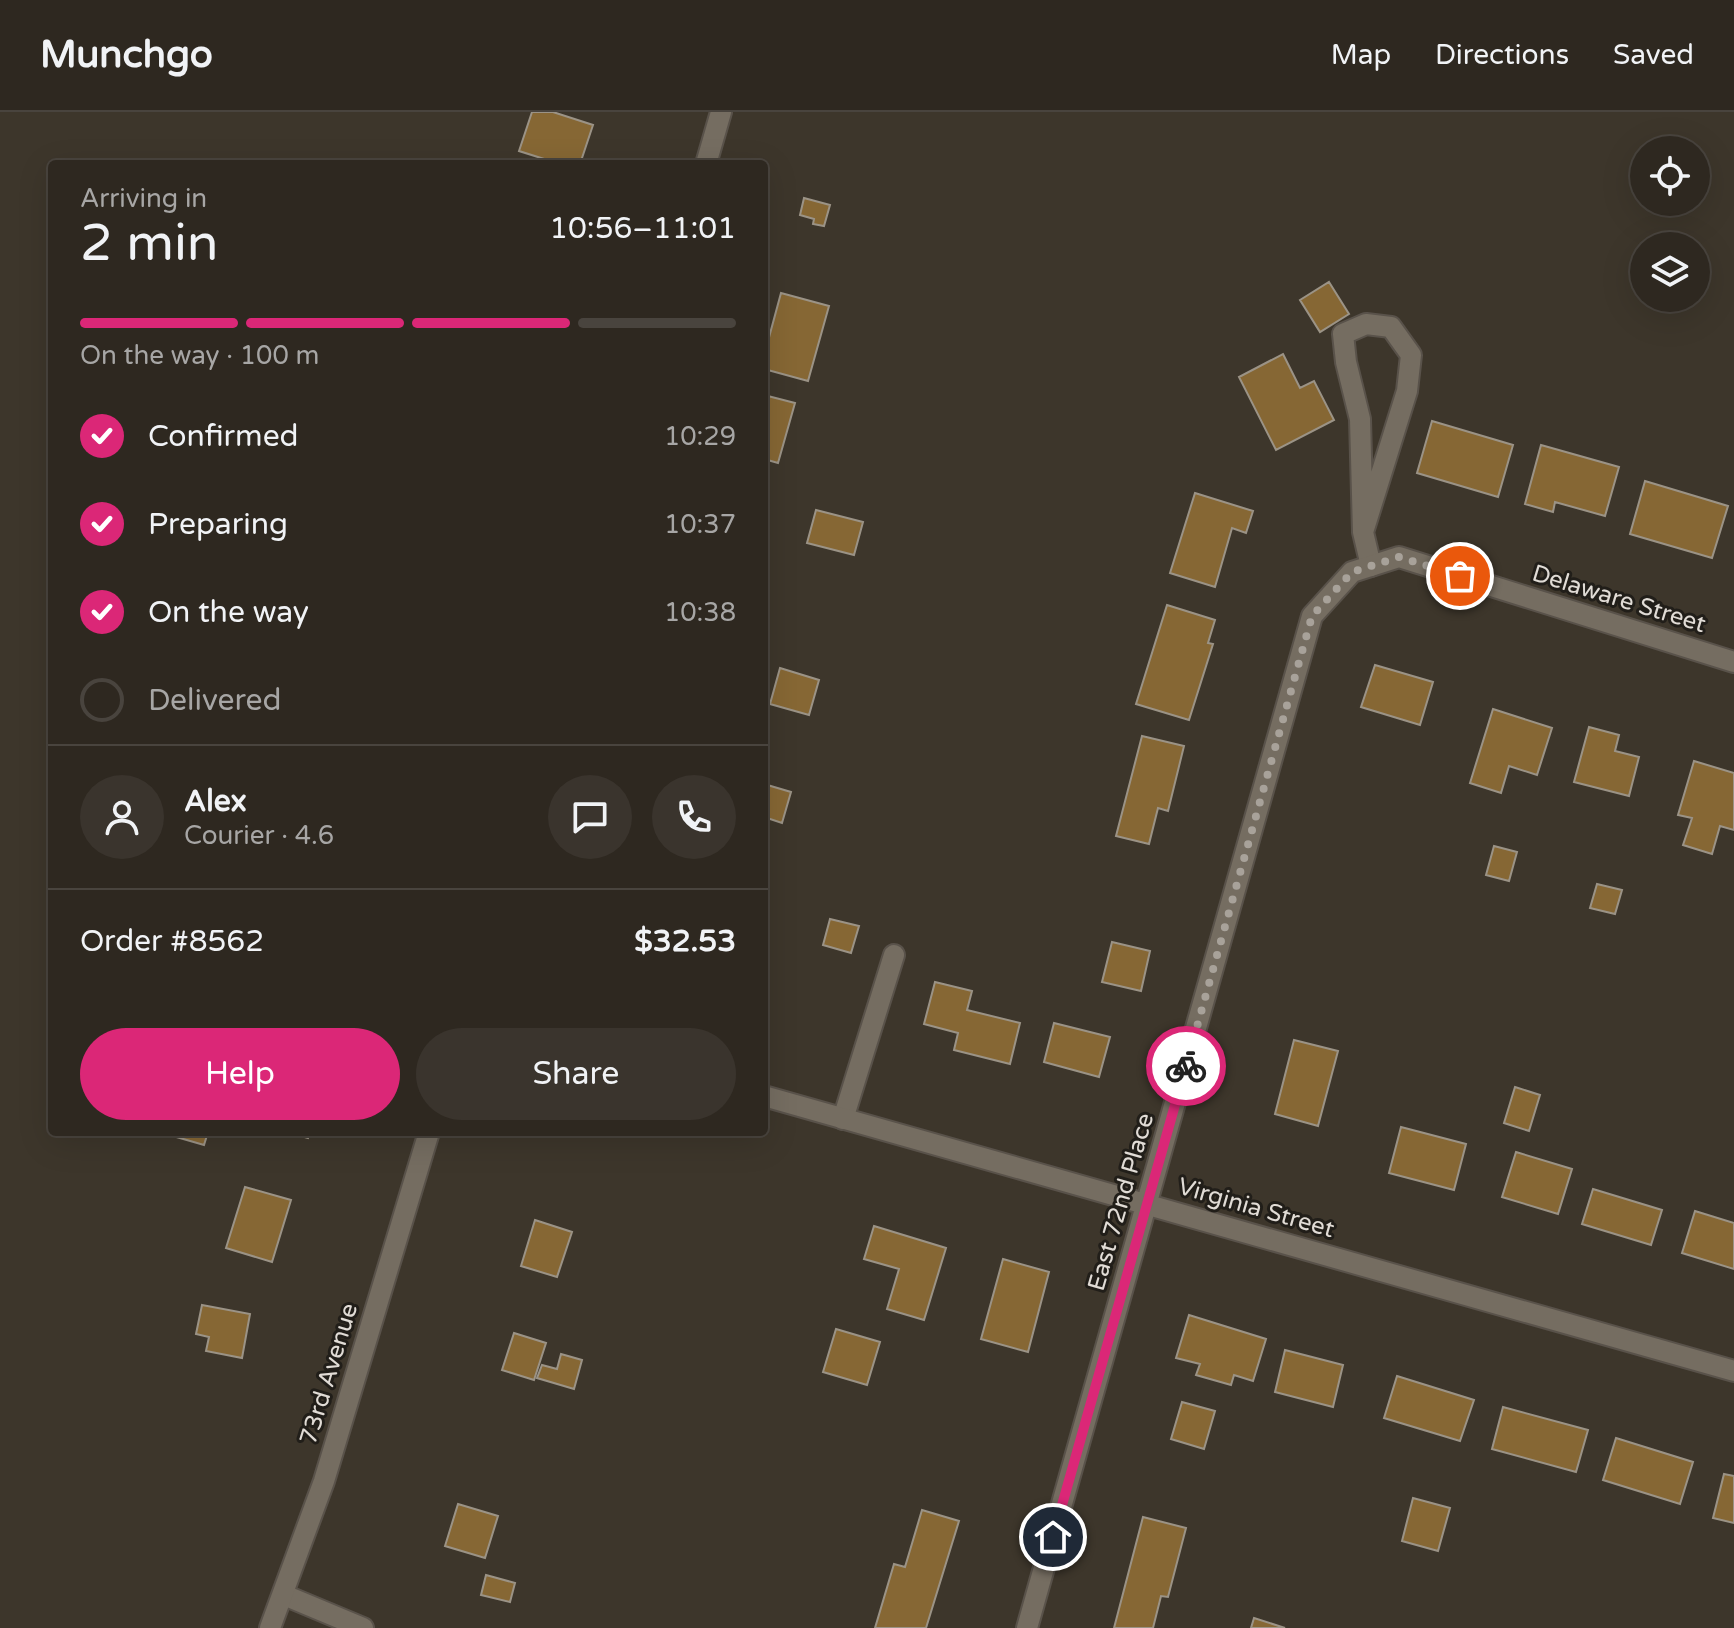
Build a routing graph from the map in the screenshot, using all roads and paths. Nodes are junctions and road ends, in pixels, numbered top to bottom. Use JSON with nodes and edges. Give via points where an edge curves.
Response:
{"nodes":[{"id":1,"x":721,"y":112,"type":"edge"},
{"id":2,"x":707,"y":160,"type":"edge"},
{"id":3,"x":1363,"y":532,"type":"junction"},
{"id":4,"x":1361,"y":569,"type":"junction"},
{"id":5,"x":1734,"y":662,"type":"edge"},
{"id":6,"x":894,"y":955,"type":"dead end"},
{"id":7,"x":768,"y":1097,"type":"edge"},
{"id":8,"x":843,"y":1119,"type":"junction"},
{"id":9,"x":428,"y":1136,"type":"edge"},
{"id":10,"x":1147,"y":1205,"type":"junction"},
{"id":11,"x":1734,"y":1371,"type":"edge"},
{"id":12,"x":284,"y":1595,"type":"junction"},
{"id":13,"x":270,"y":1628,"type":"edge"},
{"id":14,"x":363,"y":1628,"type":"edge"},
{"id":15,"x":1027,"y":1628,"type":"edge"}],
"edges":[{"from":1,"to":2,"type":"street"},
{"from":3,"to":3,"type":"street","via":[[1407,391],[1411,355],[1391,327],[1366,324],[1343,334],[1360,419]]},
{"from":3,"to":4,"type":"street"},
{"from":4,"to":5,"type":"street","name":"Delaware Street","via":[[1399,557]]},
{"from":4,"to":10,"type":"street","name":"East 72nd Place","via":[[1312,616]]},
{"from":6,"to":8,"type":"street"},
{"from":7,"to":8,"type":"street","name":"Virginia Street"},
{"from":8,"to":10,"type":"street","name":"Virginia Street"},
{"from":9,"to":12,"type":"street","name":"73rd Avenue","via":[[324,1481]]},
{"from":10,"to":11,"type":"street","name":"Virginia Street"},
{"from":10,"to":15,"type":"street","name":"East 72nd Place"},
{"from":12,"to":13,"type":"street","name":"73rd Avenue"},
{"from":12,"to":14,"type":"street"}]}
